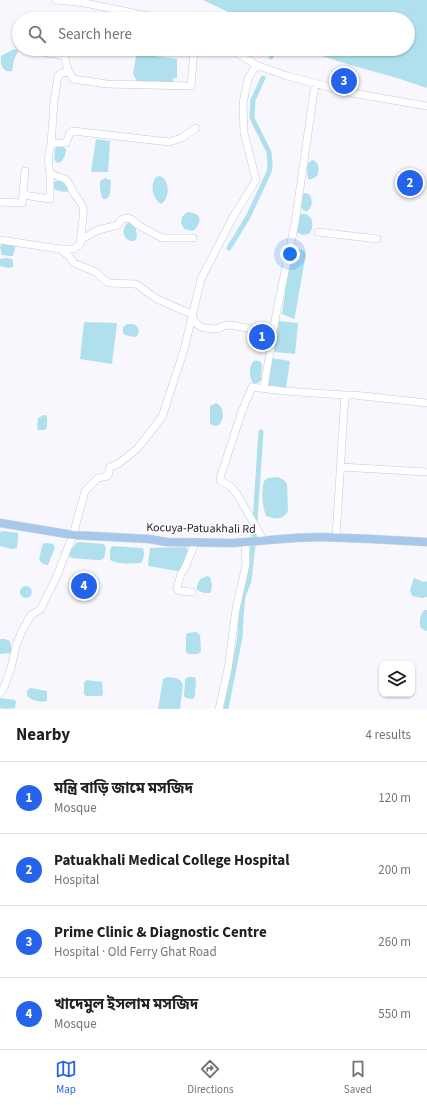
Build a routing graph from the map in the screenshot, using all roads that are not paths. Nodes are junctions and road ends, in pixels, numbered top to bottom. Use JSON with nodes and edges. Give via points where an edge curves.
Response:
{"nodes":[{"id":1,"x":56,"y":0,"type":"edge"},
{"id":2,"x":128,"y":12,"type":"edge"},
{"id":3,"x":62,"y":56,"type":"edge"},
{"id":4,"x":193,"y":56,"type":"edge"},
{"id":5,"x":242,"y":56,"type":"edge"},
{"id":6,"x":256,"y":65,"type":"junction"},
{"id":7,"x":68,"y":72,"type":"junction"},
{"id":8,"x":315,"y":84,"type":"junction"},
{"id":9,"x":427,"y":106,"type":"edge"},
{"id":10,"x":196,"y":128,"type":"dead end"},
{"id":11,"x":51,"y":145,"type":"junction"},
{"id":12,"x":25,"y":172,"type":"dead end"},
{"id":13,"x":50,"y":173,"type":"junction"},
{"id":14,"x":23,"y":195,"type":"junction"},
{"id":15,"x":0,"y":202,"type":"edge"},
{"id":16,"x":318,"y":232,"type":"dead end"},
{"id":17,"x":193,"y":238,"type":"dead end"},
{"id":18,"x":377,"y":239,"type":"dead end"},
{"id":19,"x":0,"y":240,"type":"edge"},
{"id":20,"x":80,"y":244,"type":"junction"},
{"id":21,"x":60,"y":249,"type":"junction"},
{"id":22,"x":192,"y":314,"type":"junction"},
{"id":23,"x":273,"y":332,"type":"junction"},
{"id":24,"x":264,"y":388,"type":"junction"},
{"id":25,"x":345,"y":395,"type":"junction"},
{"id":26,"x":427,"y":403,"type":"edge"},
{"id":27,"x":341,"y":467,"type":"junction"},
{"id":28,"x":427,"y":472,"type":"edge"},
{"id":29,"x":0,"y":522,"type":"edge"},
{"id":30,"x":73,"y":535,"type":"junction"},
{"id":31,"x":336,"y":538,"type":"junction"},
{"id":32,"x":262,"y":541,"type":"junction"},
{"id":33,"x":246,"y":542,"type":"junction"},
{"id":34,"x":427,"y":542,"type":"edge"},
{"id":35,"x":195,"y":543,"type":"junction"},
{"id":36,"x":192,"y":592,"type":"dead end"},
{"id":37,"x":0,"y":693,"type":"edge"},
{"id":38,"x":219,"y":709,"type":"edge"}],
"edges":[{"from":1,"to":2,"type":"street"},
{"from":3,"to":7,"type":"street"},
{"from":4,"to":7,"type":"street","via":[[191,86],[107,84],[73,79]]},
{"from":5,"to":6,"type":"street"},
{"from":6,"to":8,"type":"street"},
{"from":6,"to":22,"type":"street","via":[[248,79],[243,103],[244,133],[256,180],[233,217],[201,279]]},
{"from":7,"to":11,"type":"street","via":[[58,76]]},
{"from":8,"to":9,"type":"street"},
{"from":8,"to":23,"type":"street","via":[[295,222]]},
{"from":10,"to":11,"type":"street","via":[[169,142],[73,131],[70,132],[66,143]]},
{"from":11,"to":13,"type":"street"},
{"from":12,"to":14,"type":"street"},
{"from":13,"to":14,"type":"street","via":[[50,199]]},
{"from":13,"to":20,"type":"street","via":[[70,183],[83,208]]},
{"from":14,"to":15,"type":"street","via":[[22,203]]},
{"from":16,"to":18,"type":"street"},
{"from":17,"to":20,"type":"street","via":[[162,238],[126,218],[118,225],[98,230],[82,239]]},
{"from":19,"to":21,"type":"street"},
{"from":20,"to":21,"type":"street","via":[[74,249]]},
{"from":21,"to":22,"type":"street","via":[[74,263],[96,272],[109,283],[136,284],[157,298]]},
{"from":22,"to":23,"type":"street","via":[[195,322],[203,328],[218,329],[231,325]]},
{"from":22,"to":30,"type":"street","via":[[184,350],[162,417],[138,449],[110,467],[108,476],[98,478],[86,491]]},
{"from":23,"to":24,"type":"street"},
{"from":24,"to":25,"type":"street"},
{"from":24,"to":32,"type":"street","via":[[252,387],[220,478],[237,494]]},
{"from":25,"to":26,"type":"street"},
{"from":25,"to":27,"type":"street"},
{"from":27,"to":28,"type":"street"},
{"from":27,"to":31,"type":"street"},
{"from":29,"to":30,"type":"main road","name":"Kocuya-Patuakhali Rd"},
{"from":30,"to":35,"type":"main road","name":"Kocuya-Patuakhali Rd"},
{"from":30,"to":37,"type":"street","via":[[40,610],[31,616],[21,634]]},
{"from":31,"to":32,"type":"main road","name":"Kocuya-Patuakhali Rd"},
{"from":31,"to":34,"type":"main road","name":"Kocuya-Patuakhali Rd"},
{"from":32,"to":33,"type":"main road","name":"Kocuya-Patuakhali Rd"},
{"from":33,"to":35,"type":"main road","name":"Kocuya-Patuakhali Rd"},
{"from":33,"to":38,"type":"street","via":[[246,564]]},
{"from":35,"to":36,"type":"street","via":[[181,574],[178,588],[179,591]]}]}
